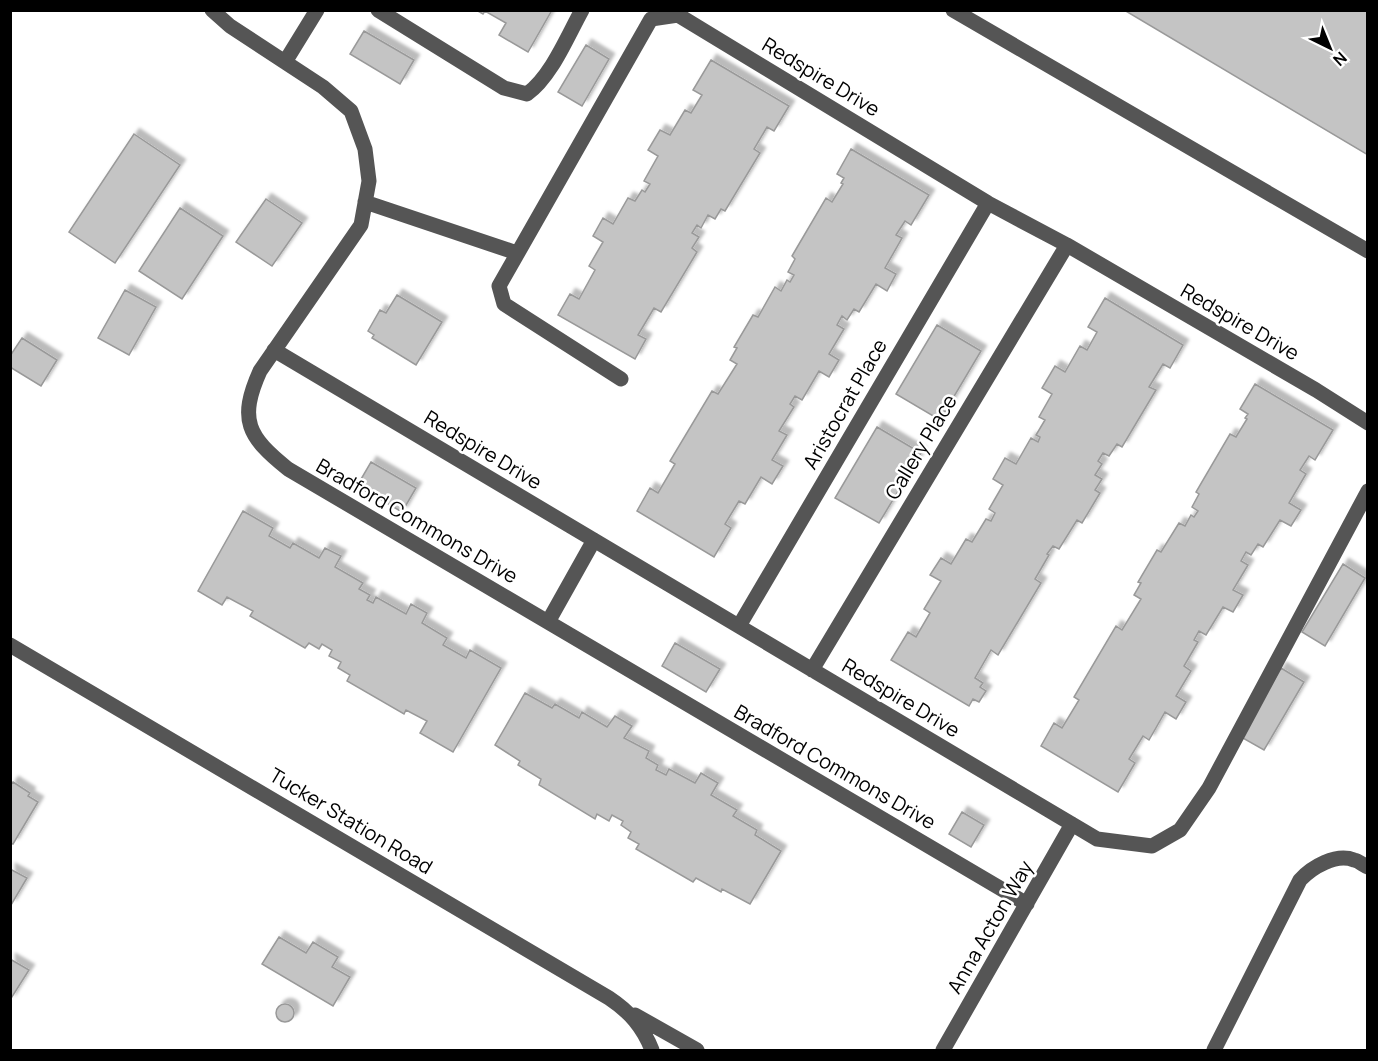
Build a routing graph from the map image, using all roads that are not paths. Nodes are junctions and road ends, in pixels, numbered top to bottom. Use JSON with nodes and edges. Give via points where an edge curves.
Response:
{"nodes":[{"id":1,"x":213,"y":10,"type":"edge"},
{"id":2,"x":316,"y":10,"type":"edge"},
{"id":3,"x":378,"y":10,"type":"edge"},
{"id":4,"x":582,"y":10,"type":"edge"},
{"id":5,"x":953,"y":10,"type":"edge"},
{"id":6,"x":285,"y":62,"type":"junction"},
{"id":7,"x":365,"y":202,"type":"junction"},
{"id":8,"x":987,"y":202,"type":"junction"},
{"id":9,"x":1066,"y":245,"type":"junction"},
{"id":10,"x":1368,"y":250,"type":"edge"},
{"id":11,"x":517,"y":252,"type":"junction"},
{"id":12,"x":274,"y":350,"type":"junction"},
{"id":13,"x":621,"y":379,"type":"dead end"},
{"id":14,"x":1368,"y":423,"type":"edge"},
{"id":15,"x":1368,"y":491,"type":"edge"},
{"id":16,"x":594,"y":540,"type":"junction"},
{"id":17,"x":548,"y":622,"type":"junction"},
{"id":18,"x":739,"y":626,"type":"junction"},
{"id":19,"x":10,"y":645,"type":"edge"},
{"id":20,"x":812,"y":670,"type":"junction"},
{"id":21,"x":1072,"y":824,"type":"junction"},
{"id":22,"x":1368,"y":867,"type":"edge"},
{"id":23,"x":1027,"y":904,"type":"junction"},
{"id":24,"x":624,"y":1008,"type":"junction"},
{"id":25,"x":652,"y":1050,"type":"edge"},
{"id":26,"x":697,"y":1050,"type":"edge"},
{"id":27,"x":943,"y":1050,"type":"edge"},
{"id":28,"x":1214,"y":1050,"type":"edge"}],
"edges":[{"from":1,"to":6,"type":"street","name":"Bradford Commons Drive","via":[[230,26]]},
{"from":2,"to":6,"type":"street"},
{"from":3,"to":4,"type":"street","via":[[504,88],[527,94],[538,87]]},
{"from":5,"to":10,"type":"street"},
{"from":6,"to":7,"type":"street","name":"Bradford Commons Drive","via":[[351,111],[365,149],[369,181]]},
{"from":7,"to":11,"type":"street"},
{"from":7,"to":12,"type":"street","name":"Bradford Commons Drive","via":[[361,225]]},
{"from":8,"to":9,"type":"street","name":"Redspire Drive"},
{"from":8,"to":11,"type":"street","name":"Redspire Drive","via":[[678,15],[651,19]]},
{"from":8,"to":18,"type":"street","name":"Aristocrat Place"},
{"from":9,"to":14,"type":"street","name":"Redspire Drive"},
{"from":9,"to":20,"type":"street","name":"Callery Place"},
{"from":11,"to":13,"type":"street","name":"Redspire Drive","via":[[499,286],[504,304]]},
{"from":12,"to":16,"type":"street","name":"Redspire Drive"},
{"from":12,"to":17,"type":"street","name":"Bradford Commons Drive","via":[[250,393],[247,422],[264,450],[288,469]]},
{"from":15,"to":21,"type":"street","name":"Redspire Drive","via":[[1209,788],[1180,830],[1152,846],[1097,839]]},
{"from":16,"to":17,"type":"street"},
{"from":16,"to":18,"type":"street","name":"Redspire Drive"},
{"from":17,"to":23,"type":"street","name":"Bradford Commons Drive"},
{"from":18,"to":20,"type":"street","name":"Redspire Drive"},
{"from":19,"to":24,"type":"street","name":"Tucker Station Road"},
{"from":20,"to":21,"type":"street","name":"Redspire Drive"},
{"from":21,"to":23,"type":"street","name":"Anna Acton Way"},
{"from":22,"to":28,"type":"street","via":[[1354,859],[1335,859],[1308,871],[1300,880]]},
{"from":23,"to":27,"type":"street","name":"Anna Acton Way"},
{"from":24,"to":25,"type":"street","name":"Tucker Station Road","via":[[647,1036]]},
{"from":24,"to":26,"type":"street"}]}
